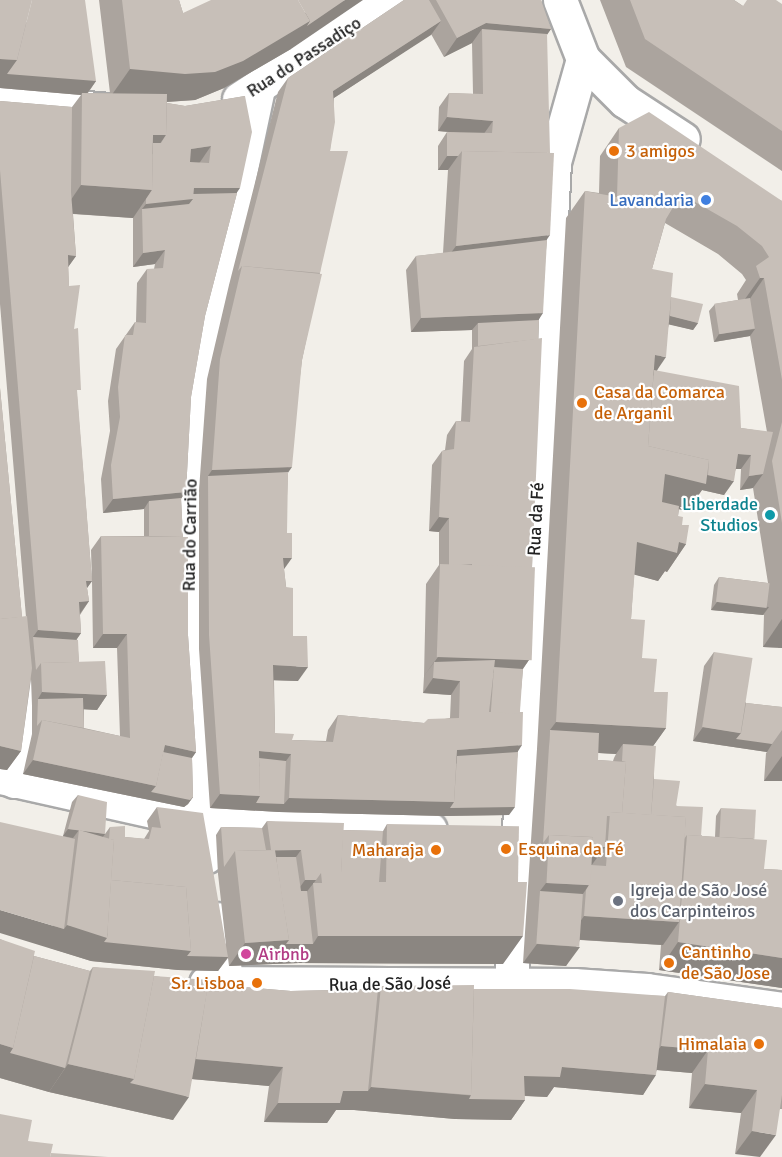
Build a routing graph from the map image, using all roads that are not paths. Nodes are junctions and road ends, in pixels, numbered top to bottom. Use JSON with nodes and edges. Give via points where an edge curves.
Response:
{"nodes":[{"id":1,"x":389,"y":0,"type":"edge"},
{"id":2,"x":560,"y":0,"type":"edge"},
{"id":3,"x":583,"y":59,"type":"junction"},
{"id":4,"x":258,"y":89,"type":"junction"},
{"id":5,"x":0,"y":100,"type":"edge"},
{"id":6,"x":208,"y":109,"type":"edge"},
{"id":7,"x":154,"y":114,"type":"edge"},
{"id":8,"x":714,"y":159,"type":"edge"},
{"id":9,"x":20,"y":648,"type":"edge"},
{"id":10,"x":7,"y":779,"type":"edge"},
{"id":11,"x":202,"y":822,"type":"junction"},
{"id":12,"x":519,"y":831,"type":"junction"},
{"id":13,"x":170,"y":979,"type":"edge"},
{"id":14,"x":511,"y":982,"type":"junction"},
{"id":15,"x":227,"y":985,"type":"junction"},
{"id":16,"x":782,"y":1009,"type":"edge"}],
"edges":[{"from":1,"to":4,"type":"street","name":"Rua do Passadiço"},
{"from":2,"to":3,"type":"street"},
{"from":3,"to":8,"type":"street","via":[[625,101]]},
{"from":3,"to":12,"type":"street","name":"Rua da Fé","via":[[555,162]]},
{"from":4,"to":6,"type":"street","name":"Rua do Passadiço"},
{"from":4,"to":11,"type":"street","name":"Rua do Carrião","via":[[196,397],[188,536]]},
{"from":5,"to":7,"type":"street"},
{"from":9,"to":10,"type":"street","via":[[24,729]]},
{"from":10,"to":11,"type":"street"},
{"from":11,"to":12,"type":"street"},
{"from":11,"to":15,"type":"street","name":"Rua do Carrião"},
{"from":12,"to":14,"type":"street","name":"Rua da Fé"},
{"from":13,"to":15,"type":"street","name":"Rua de São José"},
{"from":14,"to":15,"type":"street","name":"Rua de São José"},
{"from":14,"to":16,"type":"street","name":"Rua de São José","via":[[647,990]]}]}
